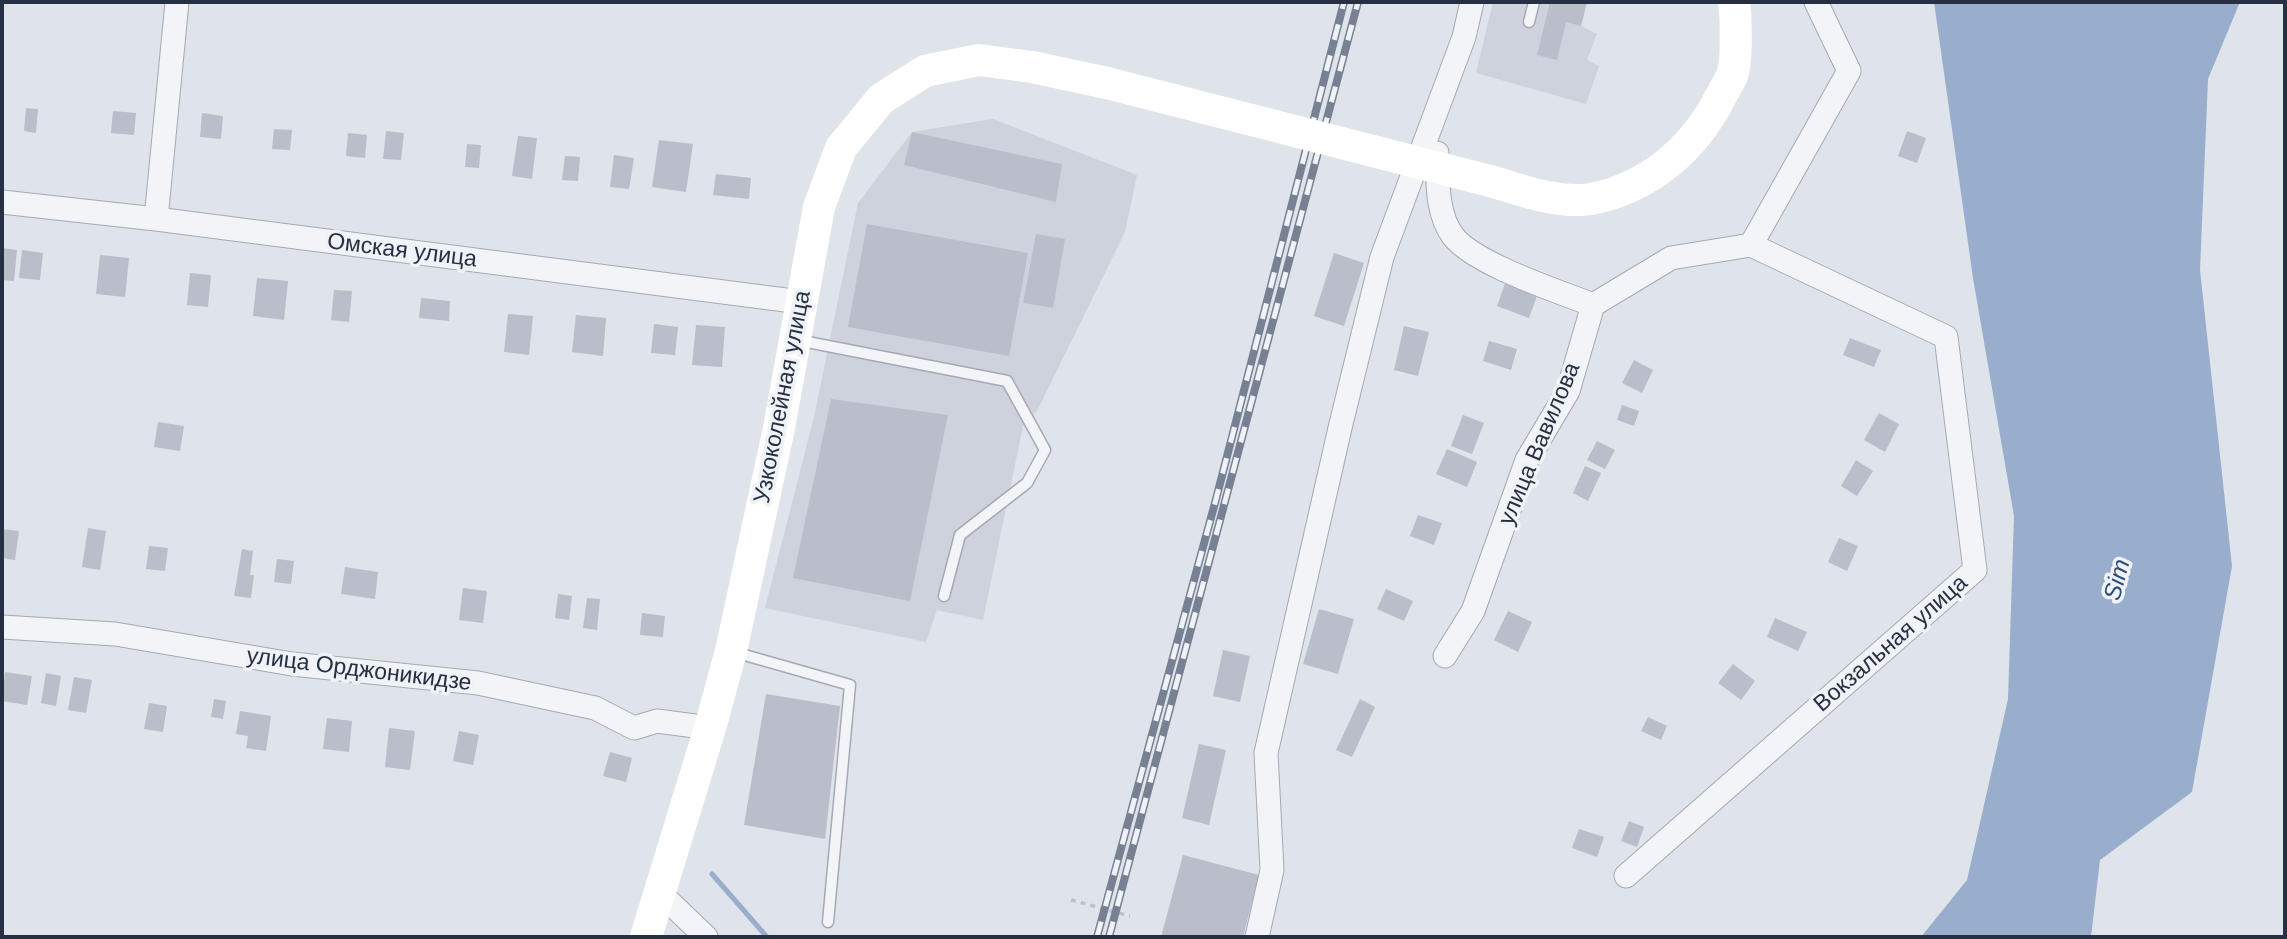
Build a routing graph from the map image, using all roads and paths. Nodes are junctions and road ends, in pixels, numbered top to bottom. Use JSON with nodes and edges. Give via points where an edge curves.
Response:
{"nodes":[{"id":1,"x":177,"y":2,"type":"edge"},
{"id":2,"x":1472,"y":2,"type":"edge"},
{"id":3,"x":1534,"y":2,"type":"edge"},
{"id":4,"x":1734,"y":2,"type":"edge"},
{"id":5,"x":1816,"y":2,"type":"edge"},
{"id":6,"x":1529,"y":22,"type":"dead end"},
{"id":7,"x":1435,"y":115,"type":"junction"},
{"id":8,"x":2,"y":202,"type":"edge"},
{"id":9,"x":156,"y":219,"type":"junction"},
{"id":10,"x":1751,"y":245,"type":"junction"},
{"id":11,"x":801,"y":302,"type":"junction"},
{"id":12,"x":1593,"y":305,"type":"junction"},
{"id":13,"x":794,"y":339,"type":"junction"},
{"id":14,"x":944,"y":596,"type":"dead end"},
{"id":15,"x":2,"y":627,"type":"edge"},
{"id":16,"x":731,"y":651,"type":"junction"},
{"id":17,"x":1445,"y":656,"type":"dead end"},
{"id":18,"x":710,"y":728,"type":"junction"},
{"id":19,"x":1626,"y":876,"type":"dead end"},
{"id":20,"x":660,"y":893,"type":"junction"},
{"id":21,"x":1071,"y":900,"type":"dead end"},
{"id":22,"x":1130,"y":916,"type":"dead end"},
{"id":23,"x":828,"y":922,"type":"dead end"},
{"id":24,"x":646,"y":937,"type":"edge"},
{"id":25,"x":706,"y":937,"type":"edge"},
{"id":26,"x":1257,"y":937,"type":"edge"}],
"edges":[{"from":1,"to":9,"type":"street"},
{"from":2,"to":7,"type":"street"},
{"from":3,"to":6,"type":"lane"},
{"from":4,"to":11,"type":"street","name":"Узкоколейная улица","bridge":true,"via":[[1734,71],[1714,109],[1683,151],[1654,175],[1589,199],[1556,199],[1032,67],[979,60],[925,71],[881,99],[841,148],[818,207]]},
{"from":5,"to":10,"type":"street","via":[[1849,71]]},
{"from":7,"to":12,"type":"street","via":[[1439,204],[1453,236],[1475,256]]},
{"from":7,"to":26,"type":"street","via":[[1382,257],[1266,753],[1272,870]]},
{"from":8,"to":9,"type":"street","name":"Омская улица"},
{"from":9,"to":11,"type":"street","name":"Омская улица"},
{"from":10,"to":12,"type":"street","via":[[1671,258]]},
{"from":10,"to":19,"type":"street","name":"Вокзальная улица","via":[[1946,337],[1975,570]]},
{"from":11,"to":13,"type":"street","name":"Узкоколейная улица"},
{"from":12,"to":17,"type":"street","name":"улица Вавилова","via":[[1568,391],[1527,460],[1473,611]]},
{"from":13,"to":14,"type":"lane","via":[[1007,381],[1045,450],[1027,483],[960,535]]},
{"from":13,"to":16,"type":"street","name":"Узкоколейная улица"},
{"from":15,"to":18,"type":"street","name":"улица Орджоникидзе","via":[[115,634],[292,664],[478,684],[595,708],[634,728],[657,720]]},
{"from":16,"to":18,"type":"street","name":"Узкоколейная улица"},
{"from":16,"to":23,"type":"lane","via":[[850,685]]},
{"from":18,"to":20,"type":"street","name":"Узкоколейная улица"},
{"from":20,"to":24,"type":"street","name":"Узкоколейная улица"},
{"from":20,"to":25,"type":"street"},
{"from":21,"to":22,"type":"path"}]}
